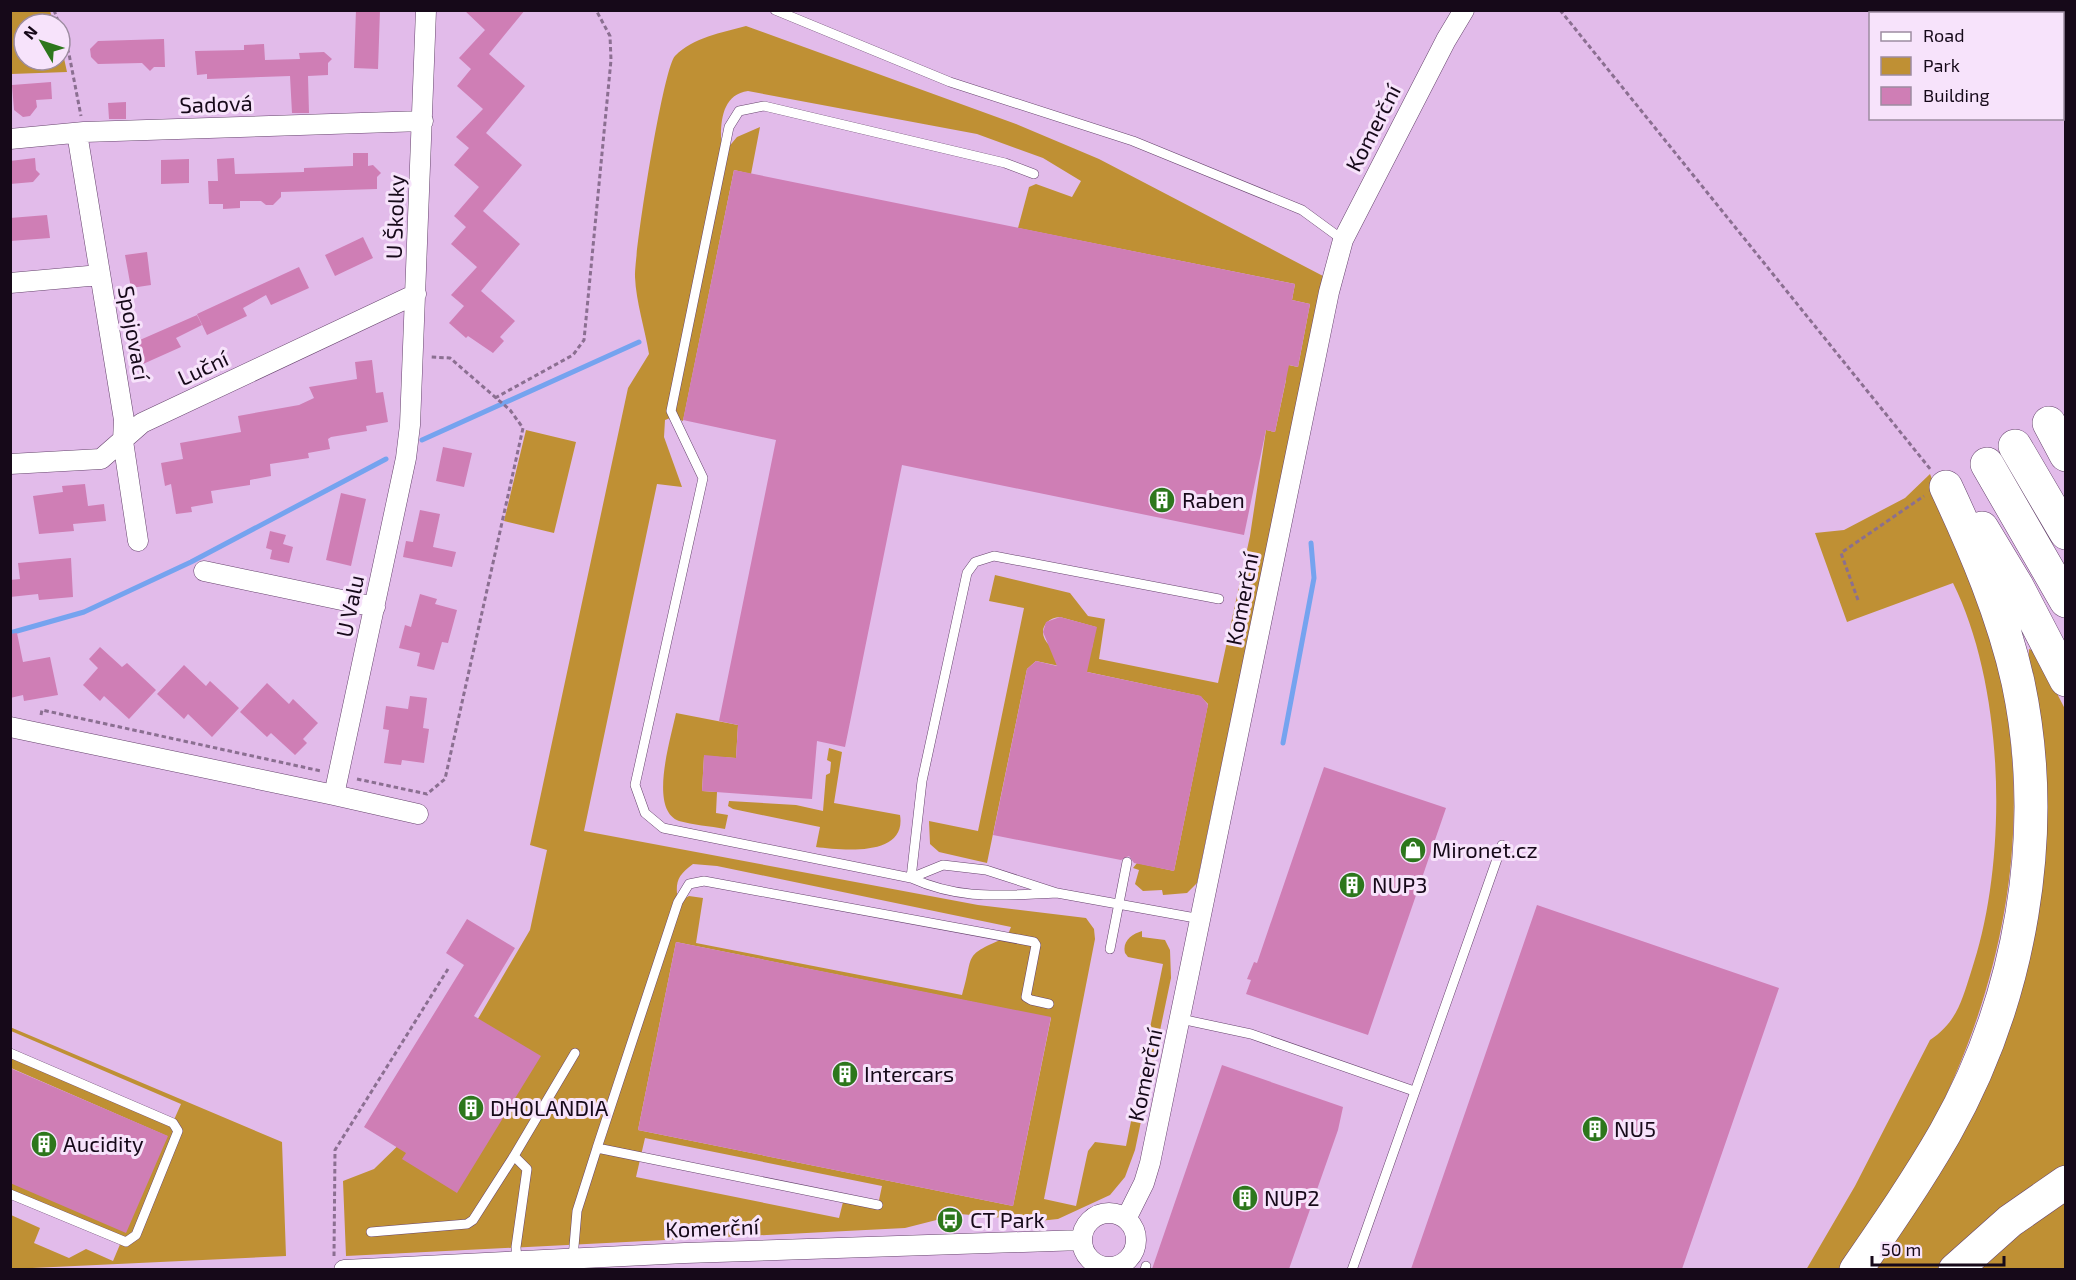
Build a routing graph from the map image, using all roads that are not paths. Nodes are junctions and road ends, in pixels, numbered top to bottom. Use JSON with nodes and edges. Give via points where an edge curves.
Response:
{"nodes":[{"id":1,"x":426,"y":10,"type":"edge"},
{"id":2,"x":775,"y":10,"type":"edge"},
{"id":3,"x":1464,"y":10,"type":"edge"},
{"id":4,"x":423,"y":122,"type":"junction"},
{"id":5,"x":80,"y":132,"type":"junction"},
{"id":6,"x":10,"y":139,"type":"edge"},
{"id":7,"x":1034,"y":174,"type":"dead end"},
{"id":8,"x":1343,"y":240,"type":"junction"},
{"id":9,"x":100,"y":275,"type":"junction"},
{"id":10,"x":10,"y":283,"type":"edge"},
{"id":11,"x":416,"y":294,"type":"junction"},
{"id":12,"x":410,"y":425,"type":"joint"},
{"id":13,"x":2057,"y":436,"type":"edge"},
{"id":14,"x":123,"y":441,"type":"junction"},
{"id":15,"x":2015,"y":446,"type":"dead end"},
{"id":16,"x":2066,"y":455,"type":"edge"},
{"id":17,"x":10,"y":464,"type":"edge"},
{"id":18,"x":1987,"y":464,"type":"dead end"},
{"id":19,"x":2066,"y":533,"type":"edge"},
{"id":20,"x":138,"y":541,"type":"dead end"},
{"id":21,"x":204,"y":571,"type":"dead end"},
{"id":22,"x":1219,"y":599,"type":"dead end"},
{"id":23,"x":2066,"y":601,"type":"edge"},
{"id":24,"x":375,"y":607,"type":"junction"},
{"id":25,"x":2066,"y":680,"type":"edge"},
{"id":26,"x":10,"y":727,"type":"edge"},
{"id":27,"x":334,"y":795,"type":"junction"},
{"id":28,"x":418,"y":814,"type":"dead end"},
{"id":29,"x":1502,"y":845,"type":"dead end"},
{"id":30,"x":1127,"y":862,"type":"dead end"},
{"id":31,"x":911,"y":878,"type":"junction"},
{"id":32,"x":1057,"y":893,"type":"junction"},
{"id":33,"x":1119,"y":905,"type":"junction"},
{"id":34,"x":1202,"y":919,"type":"junction"},
{"id":35,"x":1110,"y":949,"type":"dead end"},
{"id":36,"x":1049,"y":1004,"type":"dead end"},
{"id":37,"x":1181,"y":1019,"type":"junction"},
{"id":38,"x":10,"y":1053,"type":"edge"},
{"id":39,"x":575,"y":1053,"type":"dead end"},
{"id":40,"x":1414,"y":1091,"type":"junction"},
{"id":41,"x":597,"y":1148,"type":"junction"},
{"id":42,"x":514,"y":1156,"type":"junction"},
{"id":43,"x":2066,"y":1182,"type":"edge"},
{"id":44,"x":10,"y":1194,"type":"edge"},
{"id":45,"x":878,"y":1205,"type":"dead end"},
{"id":46,"x":1126,"y":1219,"type":"junction"},
{"id":47,"x":370,"y":1232,"type":"dead end"},
{"id":48,"x":1082,"y":1240,"type":"junction"},
{"id":49,"x":573,"y":1258,"type":"junction"},
{"id":50,"x":517,"y":1261,"type":"junction"},
{"id":51,"x":339,"y":1265,"type":"edge"},
{"id":52,"x":1114,"y":1268,"type":"edge"},
{"id":53,"x":1352,"y":1269,"type":"edge"},
{"id":54,"x":1856,"y":1269,"type":"edge"},
{"id":55,"x":1955,"y":1269,"type":"edge"}],
"edges":[{"from":1,"to":4,"type":"street","name":"U Školky"},
{"from":2,"to":8,"type":"lane","via":[[950,82],[1133,141],[1302,210]]},
{"from":3,"to":8,"type":"street","name":"Komerční"},
{"from":4,"to":5,"type":"street","name":"Sadová"},
{"from":4,"to":11,"type":"street","name":"U Školky"},
{"from":5,"to":6,"type":"street","name":"Sadová"},
{"from":5,"to":9,"type":"street","name":"Spojovací"},
{"from":7,"to":31,"type":"lane","via":[[764,106],[740,111],[729,127],[670,411],[703,478],[635,785],[645,813],[663,828]]},
{"from":8,"to":34,"type":"street","name":"Komerční","via":[[1329,292]]},
{"from":9,"to":10,"type":"street"},
{"from":9,"to":14,"type":"street","name":"Spojovací","via":[[124,420]]},
{"from":11,"to":12,"type":"street","name":"U Školky"},
{"from":11,"to":14,"type":"street","name":"Luční","via":[[142,423]]},
{"from":12,"to":24,"type":"street","name":"U Valu"},
{"from":13,"to":16,"type":"highway"},
{"from":14,"to":17,"type":"street","name":"Luční","via":[[101,459]]},
{"from":14,"to":20,"type":"street","name":"Spojovací"},
{"from":15,"to":19,"type":"highway"},
{"from":18,"to":23,"type":"highway"},
{"from":21,"to":24,"type":"street"},
{"from":22,"to":31,"type":"lane","via":[[994,556],[975,562],[967,573],[922,781]]},
{"from":24,"to":27,"type":"street","name":"U Valu"},
{"from":25,"to":54,"type":"highway","via":[[2017,586],[1944,481],[1994,602],[2018,681],[2031,780],[2025,892],[2006,984],[1973,1076],[1946,1132]]},
{"from":26,"to":27,"type":"street"},
{"from":27,"to":28,"type":"street"},
{"from":29,"to":40,"type":"lane"},
{"from":30,"to":33,"type":"lane"},
{"from":31,"to":32,"type":"lane","via":[[936,889],[980,896]]},
{"from":31,"to":32,"type":"lane","via":[[943,865],[986,870]]},
{"from":32,"to":33,"type":"lane"},
{"from":33,"to":34,"type":"lane"},
{"from":33,"to":35,"type":"lane"},
{"from":34,"to":37,"type":"street","name":"Komerční"},
{"from":36,"to":41,"type":"lane","via":[[1026,997],[1034,942],[704,880],[689,884],[678,902]]},
{"from":37,"to":40,"type":"lane","via":[[1251,1034]]},
{"from":37,"to":46,"type":"street","name":"Komerční","via":[[1150,1163]]},
{"from":38,"to":44,"type":"lane","via":[[172,1123],[178,1131],[136,1235],[126,1242]]},
{"from":39,"to":42,"type":"lane"},
{"from":40,"to":53,"type":"lane"},
{"from":41,"to":45,"type":"lane"},
{"from":41,"to":49,"type":"lane","via":[[576,1211]]},
{"from":42,"to":47,"type":"lane","via":[[467,1224]]},
{"from":42,"to":50,"type":"lane","via":[[527,1169]]},
{"from":43,"to":55,"type":"highway","via":[[2010,1221]]},
{"from":46,"to":48,"type":"street","via":[[1110,1213],[1094,1218]]},
{"from":46,"to":52,"type":"street","via":[[1136,1242],[1129,1258]]},
{"from":48,"to":49,"type":"street","name":"Komerční"},
{"from":48,"to":52,"type":"street","via":[[1092,1260]]},
{"from":49,"to":50,"type":"street","name":"Komerční"},
{"from":50,"to":51,"type":"street","name":"Komerční"}]}
